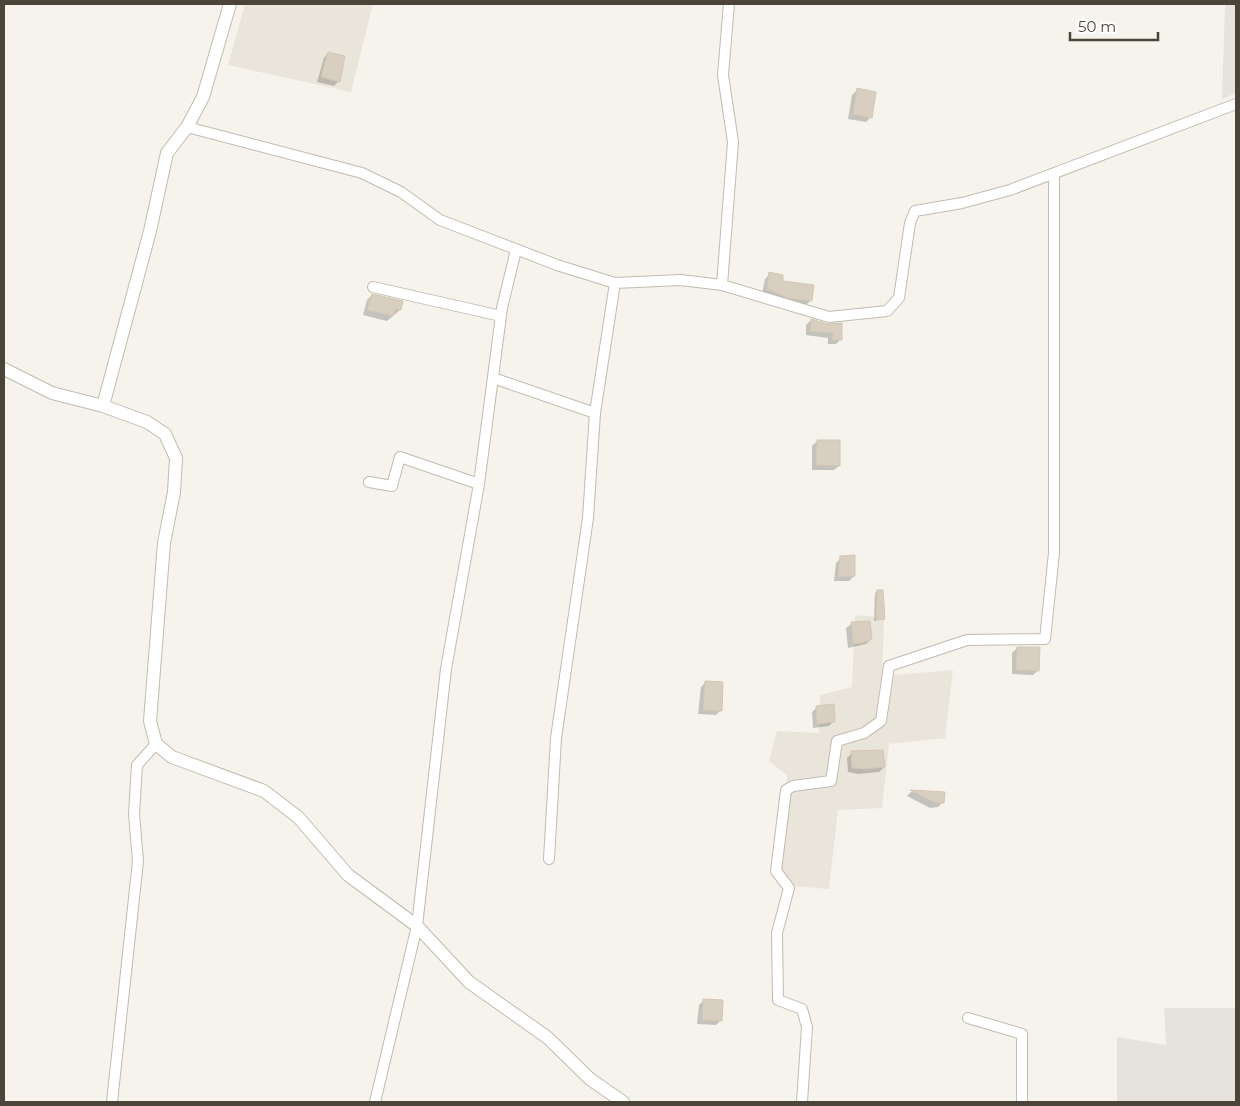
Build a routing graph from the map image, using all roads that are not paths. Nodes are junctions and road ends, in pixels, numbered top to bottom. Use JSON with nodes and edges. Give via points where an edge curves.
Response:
{"nodes":[{"id":1,"x":230,"y":4,"type":"edge"},
{"id":2,"x":729,"y":4,"type":"edge"},
{"id":3,"x":1236,"y":104,"type":"edge"},
{"id":4,"x":187,"y":127,"type":"junction"},
{"id":5,"x":1054,"y":176,"type":"junction"},
{"id":6,"x":516,"y":250,"type":"junction"},
{"id":7,"x":615,"y":283,"type":"junction"},
{"id":8,"x":722,"y":285,"type":"junction"},
{"id":9,"x":373,"y":287,"type":"dead end"},
{"id":10,"x":500,"y":316,"type":"junction"},
{"id":11,"x":4,"y":369,"type":"edge"},
{"id":12,"x":492,"y":378,"type":"junction"},
{"id":13,"x":103,"y":406,"type":"junction"},
{"id":14,"x":595,"y":413,"type":"junction"},
{"id":15,"x":369,"y":482,"type":"dead end"},
{"id":16,"x":479,"y":484,"type":"junction"},
{"id":17,"x":156,"y":744,"type":"junction"},
{"id":18,"x":549,"y":859,"type":"dead end"},
{"id":19,"x":417,"y":926,"type":"junction"},
{"id":20,"x":968,"y":1018,"type":"dead end"},
{"id":21,"x":112,"y":1102,"type":"edge"},
{"id":22,"x":376,"y":1102,"type":"edge"},
{"id":23,"x":623,"y":1102,"type":"edge"},
{"id":24,"x":802,"y":1102,"type":"edge"},
{"id":25,"x":1022,"y":1102,"type":"edge"}],
"edges":[{"from":1,"to":4,"type":"street","via":[[203,97]]},
{"from":2,"to":8,"type":"street","via":[[724,74],[733,142]]},
{"from":3,"to":5,"type":"street"},
{"from":4,"to":6,"type":"street","via":[[362,173],[401,192],[440,220]]},
{"from":4,"to":13,"type":"street","via":[[167,153],[150,231]]},
{"from":5,"to":8,"type":"street","via":[[962,203],[915,211],[910,223],[899,298],[887,310],[829,317]]},
{"from":5,"to":24,"type":"street","via":[[1054,553],[1045,639],[967,640],[889,666],[881,722],[864,732],[837,740],[831,781],[793,786],[786,790],[776,871],[788,888],[777,933],[778,1000],[802,1009],[807,1026]]},
{"from":6,"to":7,"type":"street"},
{"from":6,"to":10,"type":"street"},
{"from":7,"to":8,"type":"street","via":[[681,280]]},
{"from":7,"to":14,"type":"street"},
{"from":9,"to":10,"type":"street"},
{"from":10,"to":12,"type":"street"},
{"from":11,"to":13,"type":"street","via":[[52,393]]},
{"from":12,"to":14,"type":"street"},
{"from":12,"to":16,"type":"street"},
{"from":13,"to":17,"type":"street","via":[[147,422],[165,434],[176,458],[174,492],[164,543],[150,721]]},
{"from":14,"to":18,"type":"street","via":[[588,518],[556,738]]},
{"from":15,"to":16,"type":"street","via":[[392,486],[400,457]]},
{"from":16,"to":19,"type":"street","via":[[446,669]]},
{"from":17,"to":19,"type":"street","via":[[172,757],[264,791],[299,818],[348,875]]},
{"from":17,"to":21,"type":"street","via":[[137,765],[134,814],[138,861]]},
{"from":19,"to":22,"type":"street"},
{"from":19,"to":23,"type":"street","via":[[470,982],[548,1038],[590,1079]]},
{"from":20,"to":25,"type":"street","via":[[1022,1034]]}]}
